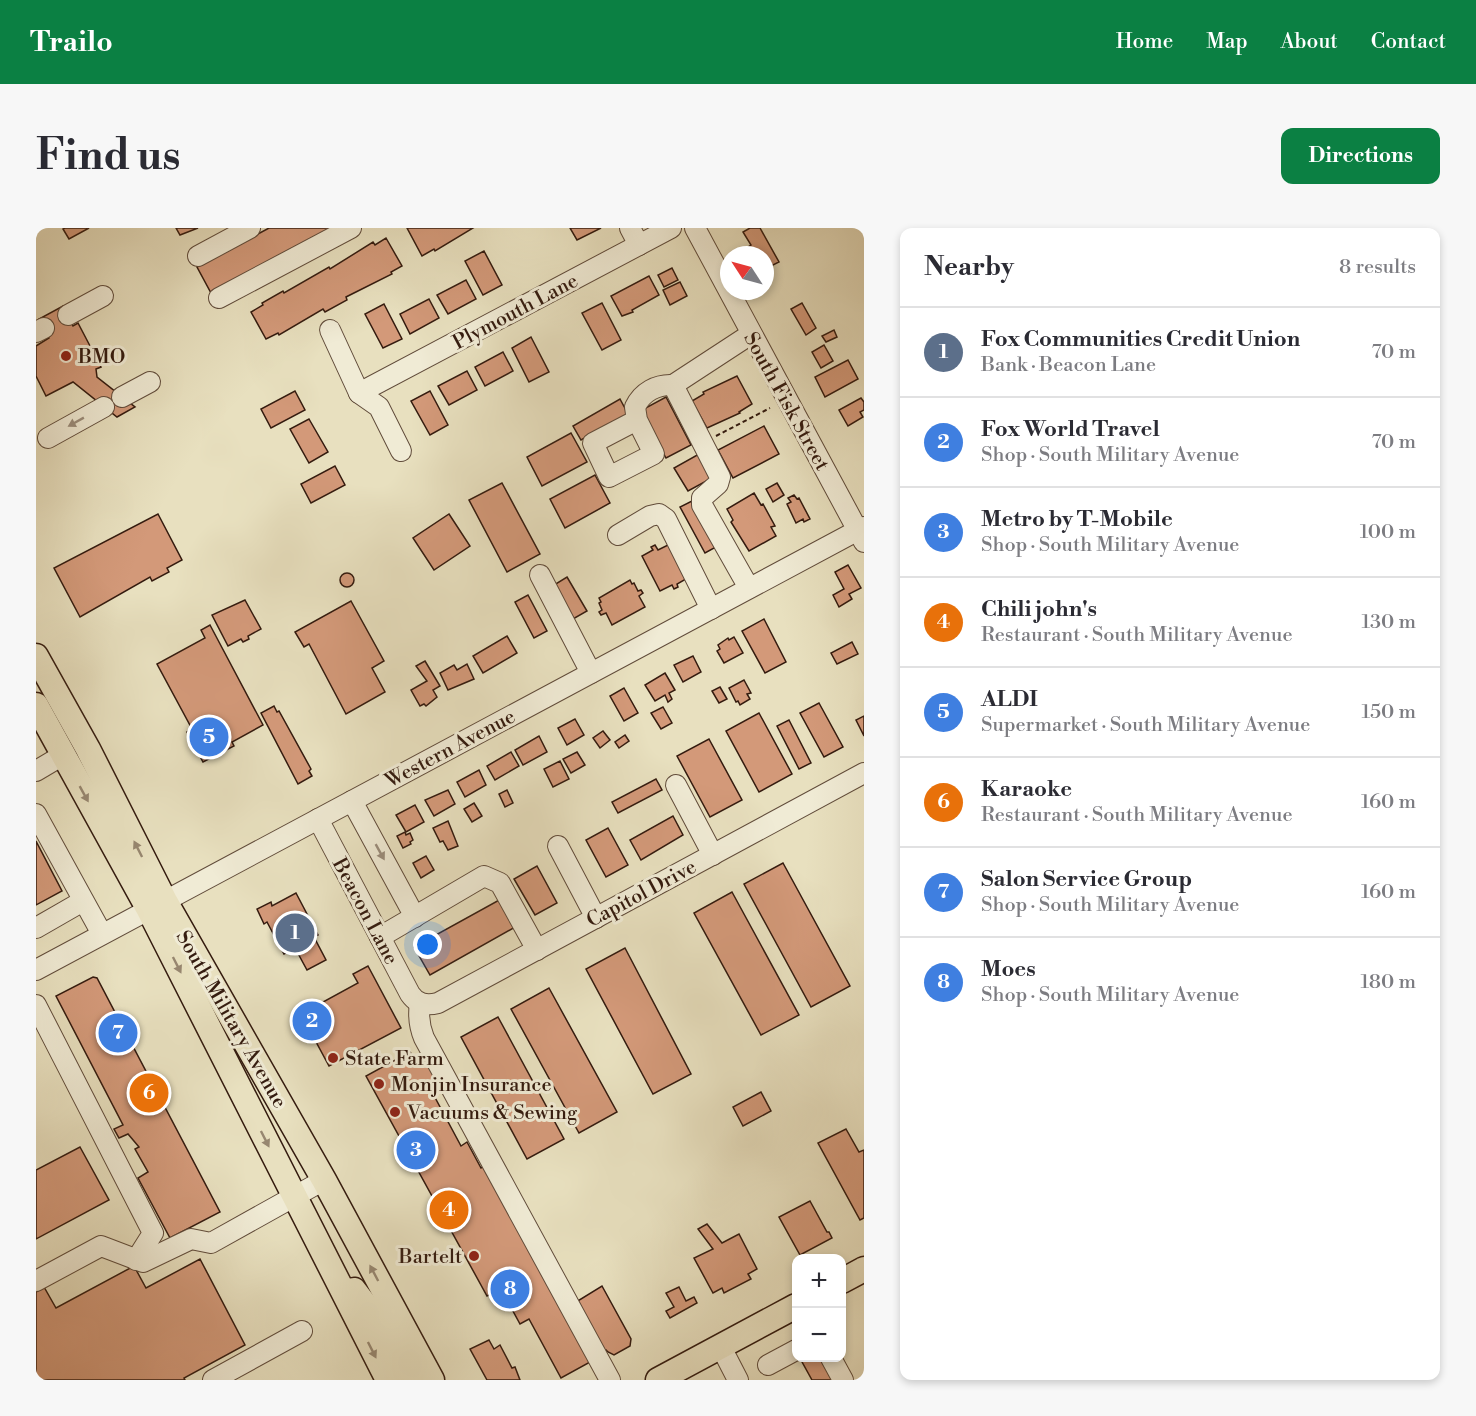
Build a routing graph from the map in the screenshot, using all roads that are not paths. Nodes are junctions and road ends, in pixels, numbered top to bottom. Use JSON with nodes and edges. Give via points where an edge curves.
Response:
{"nodes":[{"id":1,"x":250,"y":228,"type":"edge"},
{"id":2,"x":351,"y":228,"type":"edge"},
{"id":3,"x":670,"y":228,"type":"edge"},
{"id":4,"x":695,"y":228,"type":"edge"},
{"id":5,"x":634,"y":236,"type":"edge"},
{"id":6,"x":198,"y":256,"type":"dead end"},
{"id":7,"x":103,"y":296,"type":"dead end"},
{"id":8,"x":219,"y":298,"type":"dead end"},
{"id":9,"x":68,"y":315,"type":"dead end"},
{"id":10,"x":330,"y":330,"type":"dead end"},
{"id":11,"x":751,"y":334,"type":"junction"},
{"id":12,"x":150,"y":382,"type":"dead end"},
{"id":13,"x":673,"y":385,"type":"junction"},
{"id":14,"x":359,"y":393,"type":"junction"},
{"id":15,"x":122,"y":397,"type":"dead end"},
{"id":16,"x":104,"y":407,"type":"dead end"},
{"id":17,"x":637,"y":420,"type":"dead end"},
{"id":18,"x":48,"y":438,"type":"dead end"},
{"id":19,"x":400,"y":451,"type":"dead end"},
{"id":20,"x":862,"y":533,"type":"edge"},
{"id":21,"x":618,"y":536,"type":"dead end"},
{"id":22,"x":540,"y":575,"type":"dead end"},
{"id":23,"x":749,"y":588,"type":"junction"},
{"id":24,"x":711,"y":609,"type":"junction"},
{"id":25,"x":36,"y":656,"type":"edge"},
{"id":26,"x":591,"y":673,"type":"junction"},
{"id":27,"x":36,"y":705,"type":"edge"},
{"id":28,"x":63,"y":756,"type":"junction"},
{"id":29,"x":36,"y":771,"type":"edge"},
{"id":30,"x":864,"y":773,"type":"edge"},
{"id":31,"x":676,"y":785,"type":"dead end"},
{"id":32,"x":352,"y":801,"type":"junction"},
{"id":33,"x":36,"y":814,"type":"edge"},
{"id":34,"x":318,"y":819,"type":"junction"},
{"id":35,"x":558,"y":846,"type":"dead end"},
{"id":36,"x":714,"y":855,"type":"junction"},
{"id":37,"x":83,"y":901,"type":"junction"},
{"id":38,"x":157,"y":905,"type":"junction"},
{"id":39,"x":415,"y":917,"type":"junction"},
{"id":40,"x":596,"y":918,"type":"junction"},
{"id":41,"x":36,"y":928,"type":"edge"},
{"id":42,"x":102,"y":934,"type":"junction"},
{"id":43,"x":380,"y":937,"type":"junction"},
{"id":44,"x":537,"y":950,"type":"junction"},
{"id":45,"x":36,"y":970,"type":"edge"},
{"id":46,"x":419,"y":1002,"type":"junction"},
{"id":47,"x":36,"y":1005,"type":"edge"},
{"id":48,"x":324,"y":1180,"type":"junction"},
{"id":49,"x":294,"y":1195,"type":"junction"},
{"id":50,"x":315,"y":1238,"type":"junction"},
{"id":51,"x":136,"y":1260,"type":"junction"},
{"id":52,"x":864,"y":1269,"type":"edge"},
{"id":53,"x":846,"y":1279,"type":"edge"},
{"id":54,"x":36,"y":1281,"type":"edge"},
{"id":55,"x":792,"y":1308,"type":"edge"},
{"id":56,"x":302,"y":1331,"type":"dead end"},
{"id":57,"x":721,"y":1347,"type":"junction"},
{"id":58,"x":792,"y":1352,"type":"edge"},
{"id":59,"x":833,"y":1362,"type":"edge"},
{"id":60,"x":768,"y":1365,"type":"dead end"},
{"id":61,"x":213,"y":1380,"type":"edge"},
{"id":62,"x":387,"y":1380,"type":"edge"},
{"id":63,"x":410,"y":1380,"type":"edge"},
{"id":64,"x":432,"y":1380,"type":"edge"},
{"id":65,"x":610,"y":1380,"type":"edge"},
{"id":66,"x":658,"y":1380,"type":"edge"},
{"id":67,"x":738,"y":1380,"type":"edge"},
{"id":68,"x":843,"y":1380,"type":"edge"}],
"edges":[{"from":1,"to":6,"type":"street"},
{"from":2,"to":8,"type":"street"},
{"from":3,"to":5,"type":"street","name":"Plymouth Lane"},
{"from":4,"to":11,"type":"street","name":"South Fisk Street"},
{"from":5,"to":14,"type":"street","name":"Plymouth Lane"},
{"from":7,"to":9,"type":"street"},
{"from":10,"to":14,"type":"street"},
{"from":11,"to":13,"type":"street"},
{"from":11,"to":20,"type":"street","name":"South Fisk Street"},
{"from":12,"to":15,"type":"street"},
{"from":13,"to":17,"type":"street","via":[[643,395],[635,407]]},
{"from":13,"to":23,"type":"street","via":[[720,477],[718,484],[702,498],[702,505]]},
{"from":14,"to":19,"type":"street","via":[[379,407]]},
{"from":16,"to":18,"type":"street","one_way":true},
{"from":20,"to":23,"type":"street","name":"Western Avenue"},
{"from":21,"to":24,"type":"street","via":[[650,516],[659,514],[666,519]]},
{"from":22,"to":26,"type":"street"},
{"from":23,"to":24,"type":"street","name":"Western Avenue"},
{"from":24,"to":26,"type":"street","name":"Western Avenue"},
{"from":38,"to":25,"type":"main road","name":"South Military Avenue","one_way":true,"via":[[88,749]]},
{"from":26,"to":32,"type":"street","name":"Western Avenue"},
{"from":27,"to":28,"type":"main road","name":"South Military Avenue"},
{"from":28,"to":29,"type":"street"},
{"from":28,"to":38,"type":"main road","name":"South Military Avenue","one_way":true},
{"from":30,"to":36,"type":"street","name":"Capitol Drive"},
{"from":31,"to":36,"type":"street"},
{"from":32,"to":34,"type":"street","name":"Western Avenue"},
{"from":32,"to":39,"type":"street","one_way":true},
{"from":33,"to":37,"type":"street"},
{"from":34,"to":38,"type":"street","name":"Western Avenue"},
{"from":34,"to":43,"type":"street","name":"Beacon Lane"},
{"from":35,"to":40,"type":"street"},
{"from":36,"to":40,"type":"street","name":"Capitol Drive"},
{"from":37,"to":41,"type":"street"},
{"from":37,"to":42,"type":"street"},
{"from":38,"to":42,"type":"street","name":"Western Avenue"},
{"from":38,"to":48,"type":"main road","name":"South Military Avenue"},
{"from":38,"to":49,"type":"main road","name":"South Military Avenue","one_way":true},
{"from":39,"to":43,"type":"street"},
{"from":39,"to":44,"type":"street","via":[[484,876],[500,883]]},
{"from":40,"to":44,"type":"street","name":"Capitol Drive"},
{"from":42,"to":45,"type":"street","name":"Western Avenue"},
{"from":43,"to":46,"type":"street","name":"Beacon Lane","via":[[408,992]]},
{"from":44,"to":46,"type":"street","name":"Capitol Drive","via":[[438,1003]]},
{"from":46,"to":65,"type":"street","via":[[424,1038]]},
{"from":47,"to":51,"type":"street","via":[[153,1233]]},
{"from":48,"to":49,"type":"street"},
{"from":64,"to":48,"type":"main road","name":"South Military Avenue","one_way":true},
{"from":49,"to":50,"type":"main road","name":"South Military Avenue"},
{"from":49,"to":51,"type":"street","via":[[211,1243],[191,1239],[143,1262]]},
{"from":50,"to":62,"type":"main road","name":"South Military Avenue","one_way":true},
{"from":50,"to":63,"type":"main road","via":[[382,1328]]},
{"from":51,"to":54,"type":"street","via":[[101,1246]]},
{"from":52,"to":53,"type":"main road"},
{"from":55,"to":57,"type":"main road"},
{"from":56,"to":61,"type":"street"},
{"from":57,"to":66,"type":"main road"},
{"from":57,"to":67,"type":"street"},
{"from":58,"to":60,"type":"street"},
{"from":59,"to":68,"type":"street"}]}
